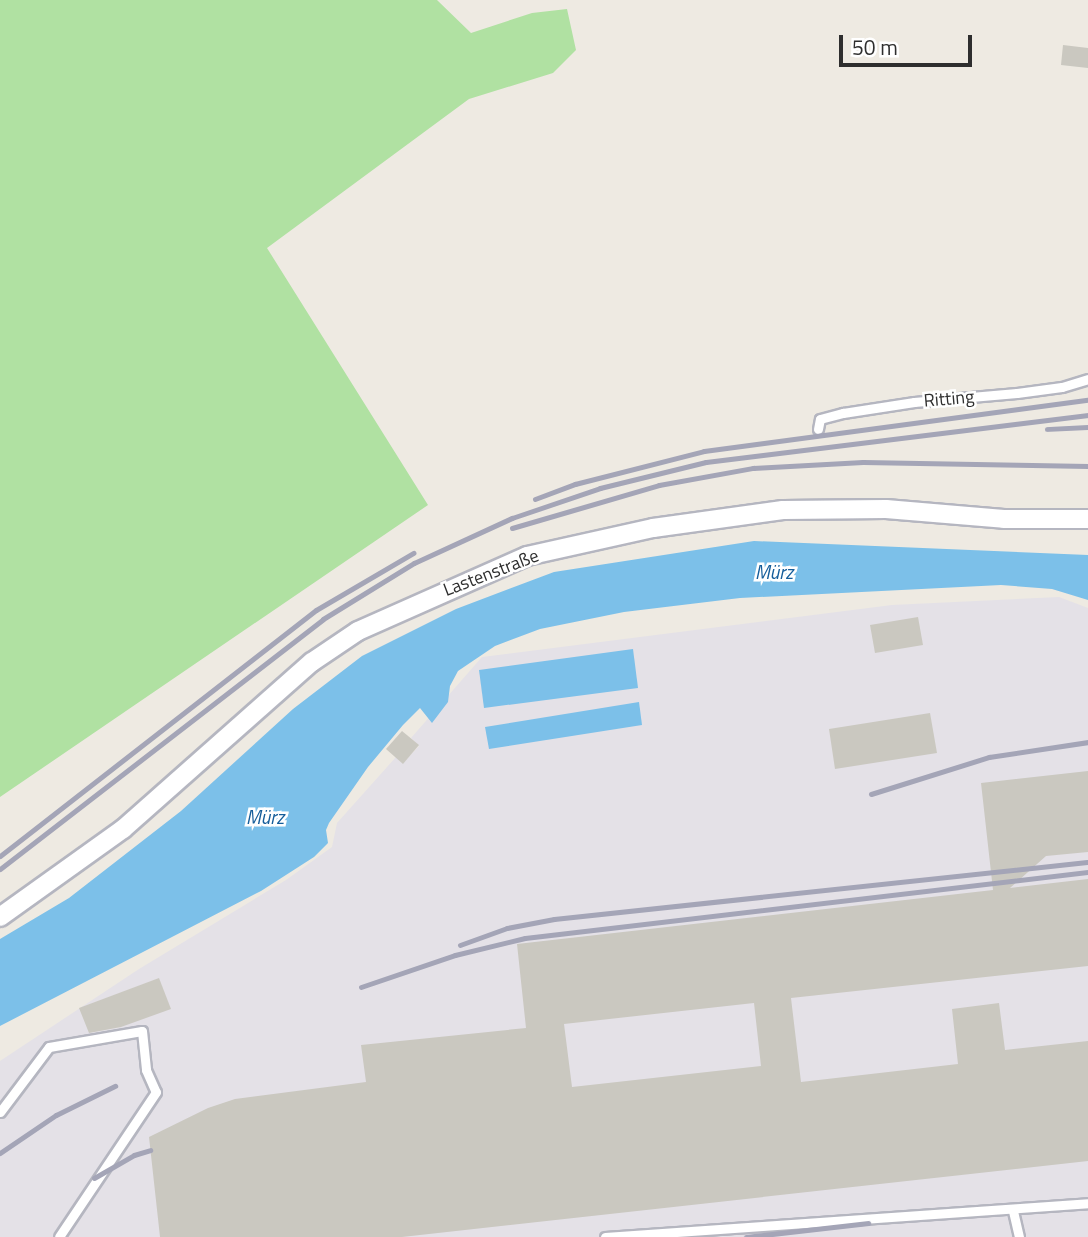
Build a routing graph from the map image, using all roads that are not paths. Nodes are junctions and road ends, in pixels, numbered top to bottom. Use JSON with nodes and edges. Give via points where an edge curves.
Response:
{"nodes":[{"id":1,"x":1088,"y":379,"type":"edge"},
{"id":2,"x":818,"y":429,"type":"dead end"},
{"id":3,"x":1088,"y":519,"type":"edge"},
{"id":4,"x":0,"y":917,"type":"edge"},
{"id":5,"x":0,"y":1112,"type":"edge"},
{"id":6,"x":1088,"y":1203,"type":"edge"},
{"id":7,"x":1013,"y":1211,"type":"junction"},
{"id":8,"x":59,"y":1237,"type":"edge"},
{"id":9,"x":605,"y":1237,"type":"edge"},
{"id":10,"x":1019,"y":1237,"type":"edge"}],
"edges":[{"from":1,"to":2,"type":"lane","name":"Ritting","via":[[1062,387],[844,413],[820,419]]},
{"from":3,"to":4,"type":"street","name":"Lastenstraße","via":[[1004,520],[827,503],[653,528],[527,556],[358,631],[282,686],[122,829]]},
{"from":5,"to":8,"type":"lane","via":[[49,1047],[142,1031],[146,1070],[156,1092]]},
{"from":6,"to":7,"type":"lane"},
{"from":7,"to":9,"type":"lane"},
{"from":7,"to":10,"type":"lane"}]}
